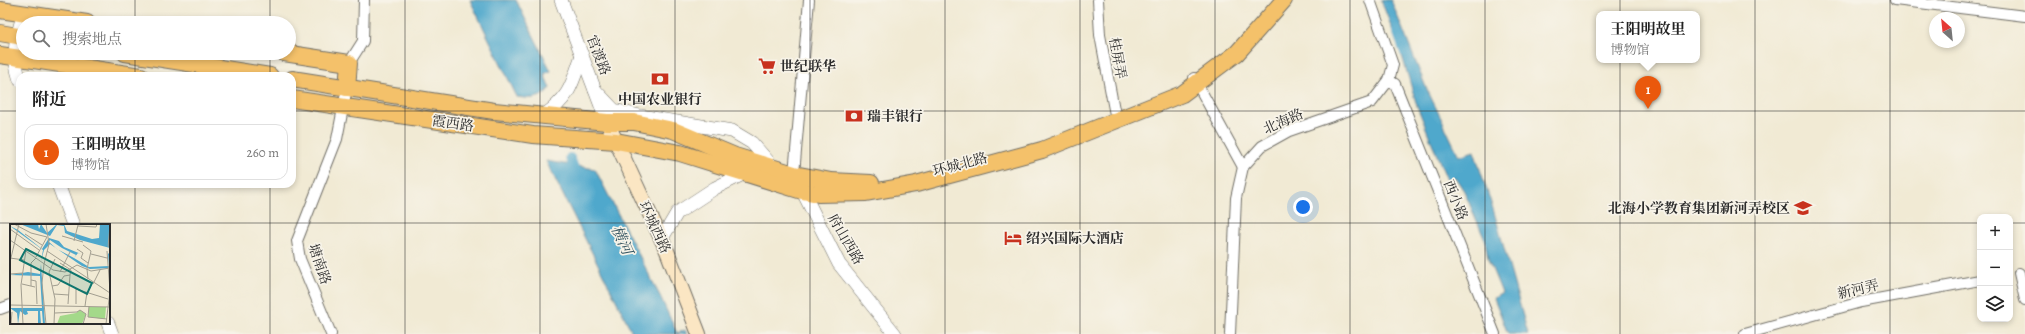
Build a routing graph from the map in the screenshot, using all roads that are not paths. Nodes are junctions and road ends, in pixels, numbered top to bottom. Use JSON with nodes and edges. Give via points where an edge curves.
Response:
{"nodes":[{"id":1,"x":364,"y":0,"type":"edge"},
{"id":2,"x":560,"y":0,"type":"edge"},
{"id":3,"x":809,"y":0,"type":"edge"},
{"id":4,"x":1098,"y":0,"type":"edge"},
{"id":5,"x":1276,"y":0,"type":"edge"},
{"id":6,"x":1284,"y":0,"type":"edge"},
{"id":7,"x":1370,"y":0,"type":"edge"},
{"id":8,"x":1895,"y":0,"type":"edge"},
{"id":9,"x":0,"y":10,"type":"edge"},
{"id":10,"x":24,"y":14,"type":"joint"},
{"id":11,"x":38,"y":16,"type":"edge"},
{"id":12,"x":2025,"y":16,"type":"edge"},
{"id":13,"x":0,"y":33,"type":"edge"},
{"id":14,"x":16,"y":35,"type":"edge"},
{"id":15,"x":16,"y":42,"type":"edge"},
{"id":16,"x":296,"y":55,"type":"edge"},
{"id":17,"x":582,"y":55,"type":"junction"},
{"id":18,"x":7,"y":56,"type":"edge"},
{"id":19,"x":34,"y":60,"type":"edge"},
{"id":20,"x":169,"y":60,"type":"edge"},
{"id":21,"x":349,"y":63,"type":"junction"},
{"id":22,"x":114,"y":72,"type":"edge"},
{"id":23,"x":245,"y":72,"type":"edge"},
{"id":24,"x":16,"y":73,"type":"edge"},
{"id":25,"x":296,"y":80,"type":"edge"},
{"id":26,"x":1196,"y":80,"type":"junction"},
{"id":27,"x":1389,"y":80,"type":"junction"},
{"id":28,"x":347,"y":88,"type":"junction"},
{"id":29,"x":595,"y":90,"type":"junction"},
{"id":30,"x":296,"y":100,"type":"edge"},
{"id":31,"x":344,"y":107,"type":"junction"},
{"id":32,"x":543,"y":116,"type":"junction"},
{"id":33,"x":1115,"y":117,"type":"junction"},
{"id":34,"x":607,"y":122,"type":"junction"},
{"id":35,"x":616,"y":141,"type":"junction"},
{"id":36,"x":773,"y":167,"type":"junction"},
{"id":37,"x":1242,"y":167,"type":"junction"},
{"id":38,"x":745,"y":173,"type":"junction"},
{"id":39,"x":794,"y":174,"type":"junction"},
{"id":40,"x":59,"y":188,"type":"edge"},
{"id":41,"x":802,"y":191,"type":"junction"},
{"id":42,"x":73,"y":224,"type":"edge"},
{"id":43,"x":661,"y":240,"type":"junction"},
{"id":44,"x":2018,"y":273,"type":"edge"},
{"id":45,"x":1977,"y":281,"type":"edge"},
{"id":46,"x":2025,"y":300,"type":"edge"},
{"id":47,"x":10,"y":305,"type":"edge"},
{"id":48,"x":0,"y":309,"type":"edge"},
{"id":49,"x":108,"y":324,"type":"edge"},
{"id":50,"x":112,"y":334,"type":"edge"},
{"id":51,"x":331,"y":334,"type":"edge"},
{"id":52,"x":699,"y":334,"type":"edge"},
{"id":53,"x":895,"y":334,"type":"edge"},
{"id":54,"x":1230,"y":334,"type":"edge"},
{"id":55,"x":1495,"y":334,"type":"edge"},
{"id":56,"x":1745,"y":334,"type":"edge"}],
"edges":[{"from":1,"to":21,"type":"street","via":[[363,40]]},
{"from":2,"to":17,"type":"street","name":"官渡路"},
{"from":3,"to":39,"type":"street"},
{"from":4,"to":33,"type":"street","name":"桂屏弄","via":[[1100,35]]},
{"from":5,"to":26,"type":"main road","name":"环城北路","via":[[1234,49]]},
{"from":6,"to":26,"type":"main road","name":"环城北路","via":[[1237,53]]},
{"from":7,"to":27,"type":"street","via":[[1392,65]]},
{"from":8,"to":12,"type":"street"},
{"from":9,"to":10,"type":"main road"},
{"from":10,"to":11,"type":"main road"},
{"from":13,"to":14,"type":"main road"},
{"from":15,"to":18,"type":"street"},
{"from":16,"to":21,"type":"main road"},
{"from":17,"to":29,"type":"street","name":"官渡路"},
{"from":17,"to":32,"type":"street","via":[[569,92],[557,107]]},
{"from":18,"to":24,"type":"street"},
{"from":19,"to":22,"type":"main road"},
{"from":20,"to":23,"type":"main road"},
{"from":21,"to":28,"type":"main road"},
{"from":25,"to":28,"type":"main road","name":"霞西路"},
{"from":26,"to":33,"type":"main road","name":"环城北路","via":[[1182,94]]},
{"from":26,"to":37,"type":"street"},
{"from":27,"to":37,"type":"street","name":"北海路","via":[[1372,102],[1289,131],[1262,146]]},
{"from":27,"to":55,"type":"street","name":"西小路","via":[[1395,84]]},
{"from":28,"to":31,"type":"street","name":"塘南路"},
{"from":28,"to":32,"type":"main road","name":"霞西路"},
{"from":29,"to":34,"type":"street","name":"官渡路"},
{"from":29,"to":36,"type":"street","via":[[614,110],[732,131],[752,143]]},
{"from":30,"to":31,"type":"main road","name":"霞西路"},
{"from":31,"to":35,"type":"main road","name":"霞西路","via":[[533,135]]},
{"from":31,"to":51,"type":"street","name":"塘南路","via":[[337,139],[297,241],[300,259]]},
{"from":32,"to":34,"type":"main road","name":"霞西路"},
{"from":33,"to":39,"type":"main road","name":"环城北路","via":[[1042,142],[907,179],[869,183],[846,182]]},
{"from":33,"to":41,"type":"main road","name":"环城北路","via":[[1042,150],[916,184],[866,193],[818,194]]},
{"from":34,"to":35,"type":"main road","name":"环城西路"},
{"from":34,"to":36,"type":"main road","name":"环城北路","via":[[634,122],[673,130],[735,156]]},
{"from":35,"to":38,"type":"main road","name":"环城北路","via":[[680,154]]},
{"from":35,"to":43,"type":"main road","name":"环城西路"},
{"from":36,"to":39,"type":"main road","name":"环城北路"},
{"from":37,"to":54,"type":"street","via":[[1236,198]]},
{"from":38,"to":41,"type":"main road","name":"环城北路"},
{"from":38,"to":43,"type":"street","via":[[715,188],[677,214]]},
{"from":39,"to":41,"type":"street","name":"府山西路"},
{"from":40,"to":42,"type":"street"},
{"from":41,"to":53,"type":"street","name":"府山西路","via":[[839,264]]},
{"from":43,"to":52,"type":"main road","name":"环城西路"},
{"from":44,"to":46,"type":"street"},
{"from":45,"to":56,"type":"street","name":"新河弄","via":[[1861,302]]},
{"from":47,"to":48,"type":"street"},
{"from":49,"to":50,"type":"street"}]}
